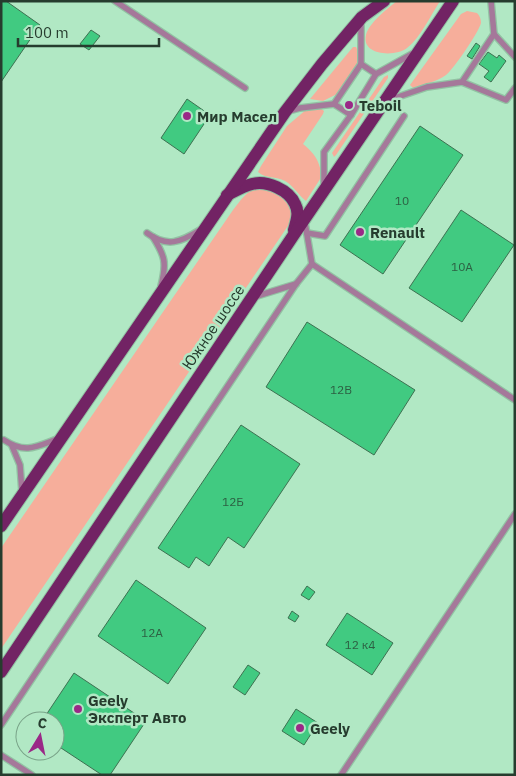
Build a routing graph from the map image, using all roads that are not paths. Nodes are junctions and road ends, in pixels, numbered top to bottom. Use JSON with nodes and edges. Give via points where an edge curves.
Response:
{"nodes":[{"id":1,"x":115,"y":1,"type":"edge"},
{"id":2,"x":384,"y":1,"type":"edge"},
{"id":3,"x":453,"y":1,"type":"edge"},
{"id":4,"x":491,"y":1,"type":"edge"},
{"id":5,"x":362,"y":17,"type":"junction"},
{"id":6,"x":494,"y":34,"type":"junction"},
{"id":7,"x":418,"y":51,"type":"junction"},
{"id":8,"x":515,"y":57,"type":"edge"},
{"id":9,"x":361,"y":64,"type":"junction"},
{"id":10,"x":376,"y":74,"type":"junction"},
{"id":11,"x":462,"y":82,"type":"junction"},
{"id":12,"x":246,"y":88,"type":"dead end"},
{"id":13,"x":515,"y":88,"type":"edge"},
{"id":14,"x":384,"y":101,"type":"junction"},
{"id":15,"x":334,"y":104,"type":"junction"},
{"id":16,"x":285,"y":112,"type":"junction"},
{"id":17,"x":351,"y":115,"type":"junction"},
{"id":18,"x":404,"y":116,"type":"dead end"},
{"id":19,"x":324,"y":189,"type":"junction"},
{"id":20,"x":227,"y":194,"type":"junction"},
{"id":21,"x":304,"y":220,"type":"junction"},
{"id":22,"x":206,"y":226,"type":"junction"},
{"id":23,"x":148,"y":233,"type":"dead end"},
{"id":24,"x":307,"y":233,"type":"junction"},
{"id":25,"x":293,"y":236,"type":"junction"},
{"id":26,"x":153,"y":237,"type":"junction"},
{"id":27,"x":312,"y":264,"type":"junction"},
{"id":28,"x":296,"y":284,"type":"junction"},
{"id":29,"x":157,"y":298,"type":"junction"},
{"id":30,"x":252,"y":298,"type":"junction"},
{"id":31,"x":515,"y":400,"type":"edge"},
{"id":32,"x":61,"y":437,"type":"junction"},
{"id":33,"x":4,"y":440,"type":"dead end"},
{"id":34,"x":12,"y":446,"type":"junction"},
{"id":35,"x":22,"y":496,"type":"junction"},
{"id":36,"x":515,"y":514,"type":"edge"},
{"id":37,"x":1,"y":526,"type":"edge"},
{"id":38,"x":6,"y":662,"type":"edge"},
{"id":39,"x":1,"y":672,"type":"edge"},
{"id":40,"x":1,"y":725,"type":"edge"},
{"id":41,"x":1,"y":755,"type":"edge"},
{"id":42,"x":32,"y":775,"type":"edge"},
{"id":43,"x":341,"y":775,"type":"edge"}],
"edges":[{"from":1,"to":12,"type":"lane"},
{"from":2,"to":5,"type":"main road"},
{"from":3,"to":7,"type":"main road","name":"Южное шоссе"},
{"from":4,"to":6,"type":"lane"},
{"from":5,"to":9,"type":"lane"},
{"from":5,"to":16,"type":"main road"},
{"from":6,"to":8,"type":"lane"},
{"from":6,"to":11,"type":"lane"},
{"from":7,"to":10,"type":"lane"},
{"from":7,"to":14,"type":"main road","name":"Южное шоссе"},
{"from":9,"to":10,"type":"lane"},
{"from":9,"to":15,"type":"lane"},
{"from":10,"to":17,"type":"lane"},
{"from":11,"to":13,"type":"lane","via":[[506,100]]},
{"from":11,"to":14,"type":"lane","via":[[427,86]]},
{"from":14,"to":19,"type":"main road","name":"Южное шоссе"},
{"from":15,"to":16,"type":"lane"},
{"from":15,"to":17,"type":"lane"},
{"from":16,"to":20,"type":"main road"},
{"from":17,"to":19,"type":"lane","via":[[324,152]]},
{"from":18,"to":24,"type":"lane","via":[[325,236]]},
{"from":19,"to":21,"type":"main road","name":"Южное шоссе"},
{"from":20,"to":22,"type":"main road"},
{"from":20,"to":25,"type":"main road","via":[[253,183],[279,188],[295,204],[298,215]]},
{"from":21,"to":24,"type":"lane"},
{"from":21,"to":25,"type":"main road","name":"Южное шоссе"},
{"from":22,"to":26,"type":"lane","via":[[179,241],[164,242]]},
{"from":22,"to":29,"type":"main road"},
{"from":23,"to":26,"type":"lane"},
{"from":24,"to":27,"type":"lane"},
{"from":25,"to":30,"type":"main road","name":"Южное шоссе"},
{"from":26,"to":29,"type":"lane","via":[[164,253],[164,274]]},
{"from":27,"to":28,"type":"lane"},
{"from":27,"to":31,"type":"lane"},
{"from":28,"to":30,"type":"lane"},
{"from":28,"to":40,"type":"lane"},
{"from":29,"to":32,"type":"main road"},
{"from":30,"to":38,"type":"main road","name":"Южное шоссе"},
{"from":32,"to":34,"type":"lane","via":[[32,449]]},
{"from":32,"to":35,"type":"main road"},
{"from":33,"to":34,"type":"lane"},
{"from":34,"to":35,"type":"lane","via":[[20,465]]},
{"from":35,"to":37,"type":"main road"},
{"from":36,"to":43,"type":"lane"},
{"from":38,"to":39,"type":"main road","name":"Южное шоссе"},
{"from":41,"to":42,"type":"lane"}]}
